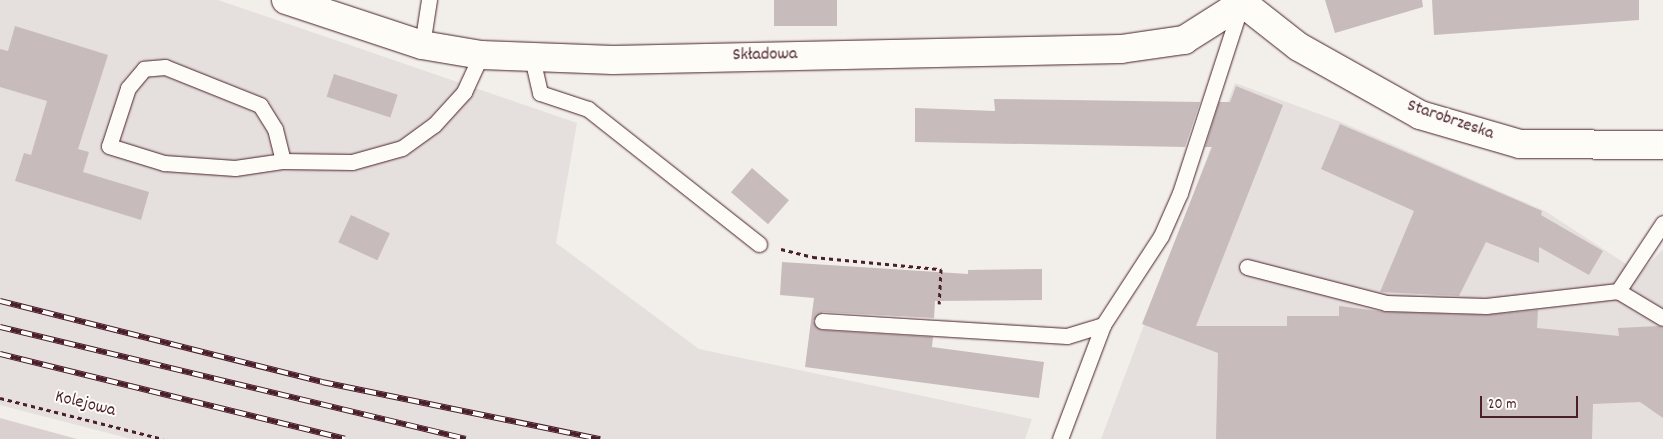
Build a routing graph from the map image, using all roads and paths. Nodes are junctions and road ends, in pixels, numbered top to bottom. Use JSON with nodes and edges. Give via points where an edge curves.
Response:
{"nodes":[{"id":1,"x":286,"y":0,"type":"edge"},
{"id":2,"x":429,"y":0,"type":"edge"},
{"id":3,"x":1240,"y":2,"type":"edge"},
{"id":4,"x":422,"y":45,"type":"junction"},
{"id":5,"x":481,"y":55,"type":"junction"},
{"id":6,"x":532,"y":58,"type":"junction"},
{"id":7,"x":1663,"y":145,"type":"edge"},
{"id":8,"x":283,"y":162,"type":"junction"},
{"id":9,"x":1661,"y":232,"type":"edge"},
{"id":10,"x":759,"y":244,"type":"joint"},
{"id":11,"x":1247,"y":267,"type":"dead end"},
{"id":12,"x":1618,"y":291,"type":"junction"},
{"id":13,"x":1663,"y":318,"type":"edge"},
{"id":14,"x":822,"y":321,"type":"dead end"},
{"id":15,"x":1103,"y":325,"type":"junction"},
{"id":16,"x":938,"y":327,"type":"junction"},
{"id":17,"x":0,"y":398,"type":"edge"},
{"id":18,"x":163,"y":439,"type":"edge"},
{"id":19,"x":1060,"y":439,"type":"edge"}],
"edges":[{"from":1,"to":4,"type":"street","name":"Składowa"},
{"from":2,"to":4,"type":"lane"},
{"from":3,"to":6,"type":"street","name":"Składowa","via":[[1184,40],[1121,49]]},
{"from":3,"to":7,"type":"street","name":"Starobrzeska","via":[[1299,47],[1420,115],[1520,144]]},
{"from":3,"to":15,"type":"lane","via":[[1180,193],[1161,236]]},
{"from":4,"to":5,"type":"street","name":"Składowa"},
{"from":5,"to":6,"type":"street","name":"Składowa"},
{"from":5,"to":8,"type":"lane","via":[[464,92],[434,125],[402,148],[352,162]]},
{"from":6,"to":10,"type":"lane","via":[[540,93],[588,109]]},
{"from":8,"to":8,"type":"lane","via":[[275,129],[260,106],[164,67],[144,69],[128,88],[109,146],[164,163],[235,168]]},
{"from":9,"to":12,"type":"lane"},
{"from":10,"to":16,"type":"path","via":[[813,257],[941,270]]},
{"from":11,"to":12,"type":"lane","via":[[1386,303],[1486,306]]},
{"from":12,"to":13,"type":"lane"},
{"from":14,"to":16,"type":"lane"},
{"from":15,"to":16,"type":"lane","via":[[1067,336]]},
{"from":15,"to":19,"type":"lane"},
{"from":17,"to":18,"type":"path","name":"Kolejowa"}]}
